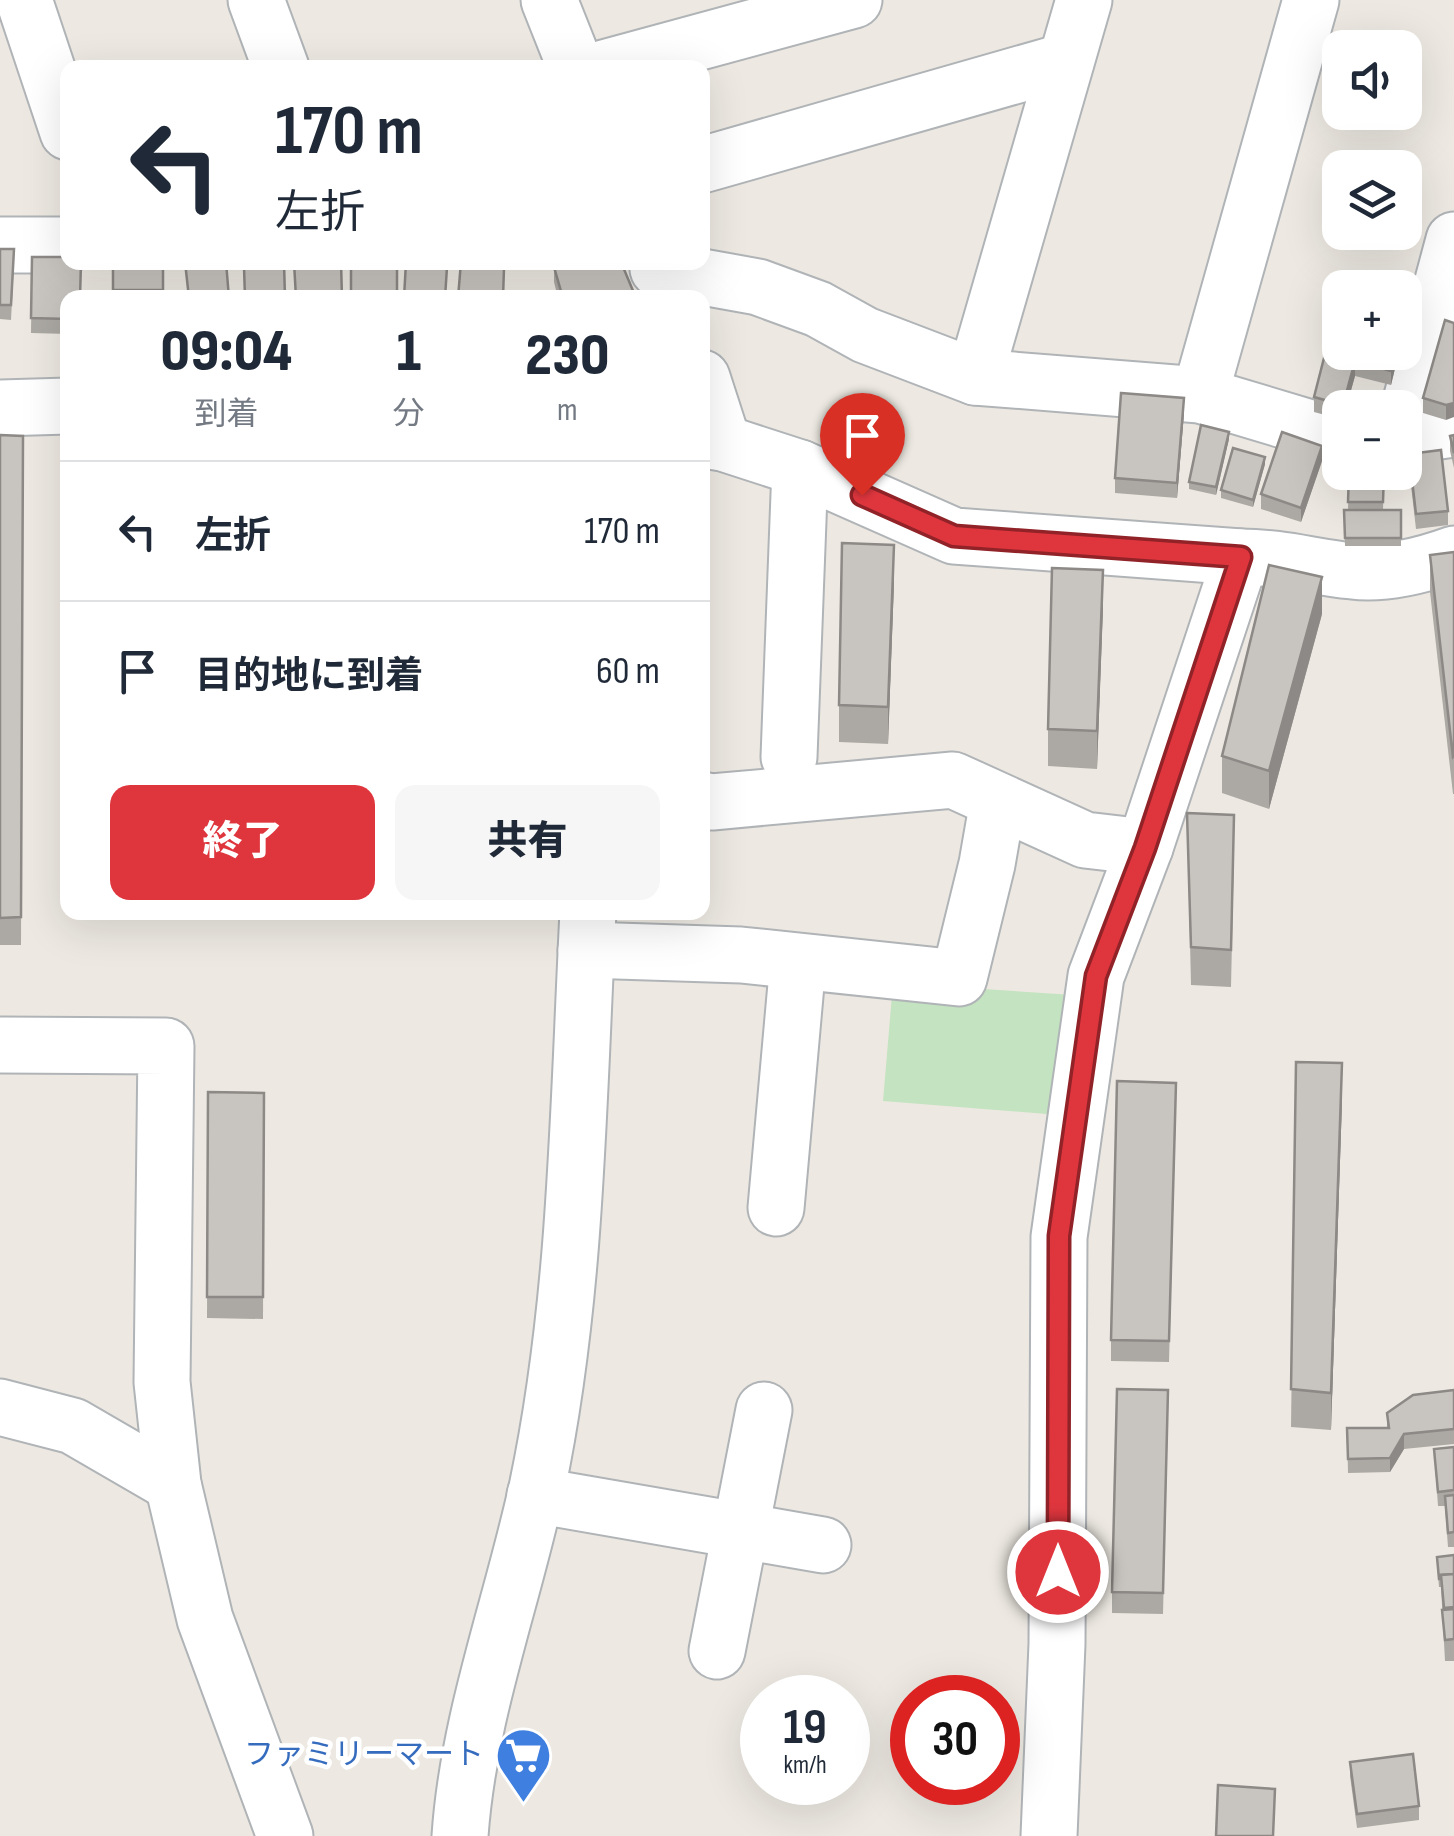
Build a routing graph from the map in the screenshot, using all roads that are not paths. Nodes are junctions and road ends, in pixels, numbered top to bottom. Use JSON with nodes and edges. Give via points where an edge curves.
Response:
{"nodes":[{"id":1,"x":24,"y":0,"type":"edge"},
{"id":2,"x":256,"y":0,"type":"edge"},
{"id":3,"x":549,"y":0,"type":"edge"},
{"id":4,"x":854,"y":0,"type":"edge"},
{"id":5,"x":1084,"y":0,"type":"edge"},
{"id":6,"x":1311,"y":0,"type":"edge"},
{"id":7,"x":278,"y":60,"type":"edge"},
{"id":8,"x":573,"y":60,"type":"edge"},
{"id":9,"x":633,"y":60,"type":"edge"},
{"id":10,"x":1066,"y":61,"type":"junction"},
{"id":11,"x":60,"y":108,"type":"edge"},
{"id":12,"x":710,"y":163,"type":"edge"},
{"id":13,"x":1454,"y":240,"type":"edge"},
{"id":14,"x":0,"y":245,"type":"edge"},
{"id":15,"x":60,"y":245,"type":"edge"},
{"id":16,"x":661,"y":276,"type":"edge"},
{"id":17,"x":975,"y":377,"type":"junction"},
{"id":18,"x":1414,"y":390,"type":"edge"},
{"id":19,"x":1200,"y":395,"type":"junction"},
{"id":20,"x":60,"y":406,"type":"edge"},
{"id":21,"x":0,"y":408,"type":"edge"},
{"id":22,"x":1454,"y":428,"type":"edge"},
{"id":23,"x":1322,"y":430,"type":"edge"},
{"id":24,"x":1422,"y":433,"type":"edge"},
{"id":25,"x":712,"y":442,"type":"edge"},
{"id":26,"x":800,"y":468,"type":"junction"},
{"id":27,"x":1454,"y":554,"type":"edge"},
{"id":28,"x":1241,"y":557,"type":"junction"},
{"id":29,"x":789,"y":757,"type":"dead end"},
{"id":30,"x":710,"y":799,"type":"edge"},
{"id":31,"x":998,"y":800,"type":"junction"},
{"id":32,"x":1145,"y":848,"type":"junction"},
{"id":33,"x":587,"y":931,"type":"edge"},
{"id":34,"x":798,"y":962,"type":"junction"},
{"id":35,"x":0,"y":1045,"type":"edge"},
{"id":36,"x":776,"y":1208,"type":"dead end"},
{"id":37,"x":0,"y":1407,"type":"edge"},
{"id":38,"x":764,"y":1410,"type":"dead end"},
{"id":39,"x":172,"y":1484,"type":"junction"},
{"id":40,"x":535,"y":1495,"type":"junction"},
{"id":41,"x":743,"y":1531,"type":"junction"},
{"id":42,"x":823,"y":1544,"type":"dead end"},
{"id":43,"x":717,"y":1651,"type":"dead end"},
{"id":44,"x":286,"y":1836,"type":"edge"},
{"id":45,"x":460,"y":1836,"type":"edge"},
{"id":46,"x":1049,"y":1836,"type":"edge"}],
"edges":[{"from":1,"to":11,"type":"street"},
{"from":2,"to":7,"type":"street"},
{"from":3,"to":8,"type":"street"},
{"from":4,"to":9,"type":"street"},
{"from":5,"to":10,"type":"street"},
{"from":6,"to":19,"type":"street"},
{"from":10,"to":12,"type":"street"},
{"from":10,"to":17,"type":"street"},
{"from":13,"to":18,"type":"street"},
{"from":14,"to":15,"type":"street"},
{"from":16,"to":17,"type":"street","via":[[758,288]]},
{"from":17,"to":19,"type":"street"},
{"from":19,"to":23,"type":"street"},
{"from":20,"to":21,"type":"street"},
{"from":22,"to":24,"type":"street"},
{"from":25,"to":26,"type":"street"},
{"from":26,"to":28,"type":"street","via":[[954,536]]},
{"from":26,"to":29,"type":"street"},
{"from":27,"to":28,"type":"street","via":[[1354,572]]},
{"from":28,"to":32,"type":"street"},
{"from":30,"to":31,"type":"street","via":[[954,780]]},
{"from":31,"to":32,"type":"street","via":[[1085,840]]},
{"from":31,"to":34,"type":"street","via":[[960,978]]},
{"from":32,"to":46,"type":"street","via":[[1096,976],[1059,1236]]},
{"from":33,"to":34,"type":"street"},
{"from":33,"to":40,"type":"street","via":[[570,1282]]},
{"from":34,"to":36,"type":"street"},
{"from":35,"to":39,"type":"street","via":[[166,1046],[162,1382]]},
{"from":37,"to":39,"type":"street","via":[[73,1426]]},
{"from":38,"to":41,"type":"street"},
{"from":39,"to":44,"type":"street","via":[[205,1619]]},
{"from":40,"to":41,"type":"street"},
{"from":40,"to":45,"type":"street","via":[[464,1783]]},
{"from":41,"to":42,"type":"street"},
{"from":41,"to":43,"type":"street"}]}
